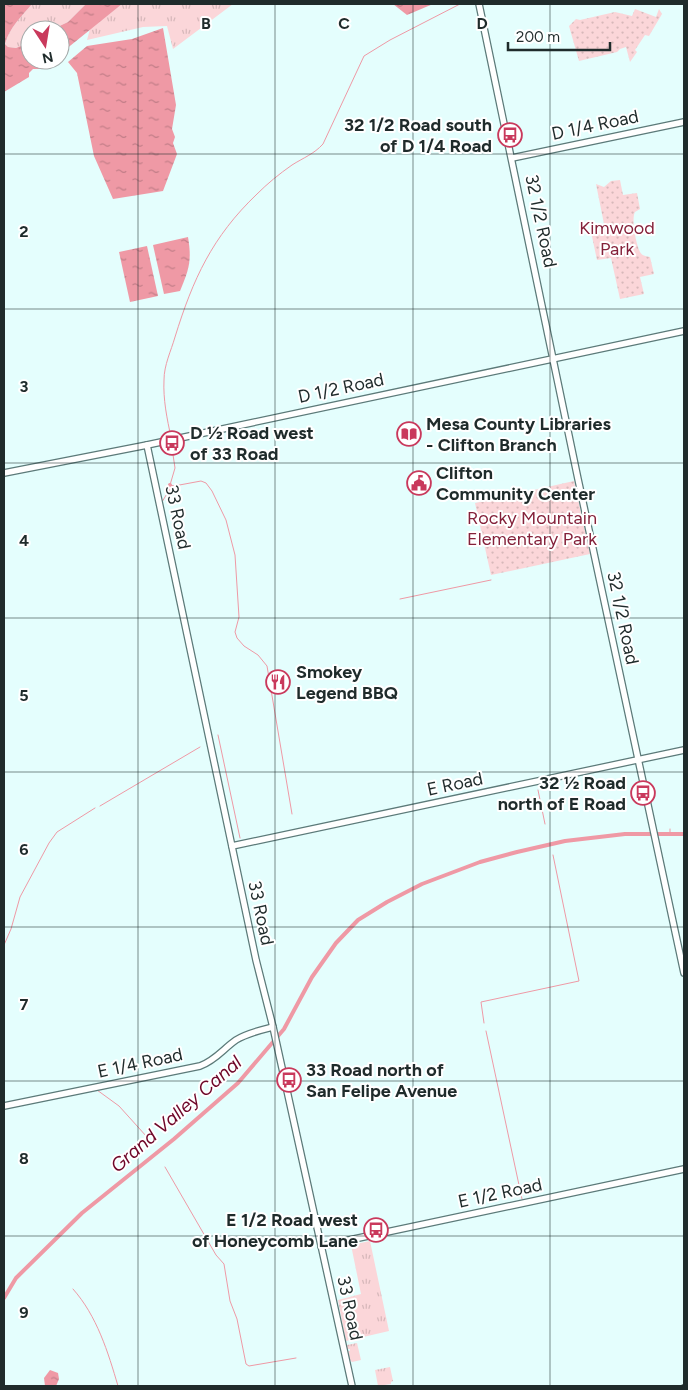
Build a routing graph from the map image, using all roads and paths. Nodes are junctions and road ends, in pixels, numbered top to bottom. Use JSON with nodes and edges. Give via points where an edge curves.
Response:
{"nodes":[{"id":1,"x":479,"y":4,"type":"edge"},
{"id":2,"x":684,"y":122,"type":"edge"},
{"id":3,"x":512,"y":158,"type":"junction"},
{"id":4,"x":684,"y":331,"type":"edge"},
{"id":5,"x":553,"y":359,"type":"junction"},
{"id":6,"x":148,"y":445,"type":"junction"},
{"id":7,"x":4,"y":473,"type":"edge"},
{"id":8,"x":684,"y":750,"type":"edge"},
{"id":9,"x":640,"y":760,"type":"junction"},
{"id":10,"x":232,"y":846,"type":"junction"},
{"id":11,"x":684,"y":973,"type":"edge"},
{"id":12,"x":274,"y":1030,"type":"junction"},
{"id":13,"x":4,"y":1106,"type":"edge"},
{"id":14,"x":684,"y":1169,"type":"edge"},
{"id":15,"x":321,"y":1246,"type":"junction"},
{"id":16,"x":352,"y":1386,"type":"edge"}],
"edges":[{"from":1,"to":3,"type":"street","name":"32 1/2 Road"},
{"from":2,"to":3,"type":"street","name":"D 1/4 Road"},
{"from":3,"to":5,"type":"street","name":"32 1/2 Road"},
{"from":4,"to":5,"type":"street","name":"D 1/2 Road"},
{"from":5,"to":6,"type":"street","name":"D 1/2 Road"},
{"from":5,"to":9,"type":"street","name":"32 1/2 Road"},
{"from":6,"to":7,"type":"street","name":"D 1/2 Road"},
{"from":6,"to":10,"type":"street","name":"33 Road"},
{"from":8,"to":9,"type":"street","name":"E Road"},
{"from":9,"to":10,"type":"street","name":"E Road"},
{"from":9,"to":11,"type":"street","name":"32 1/2 Road"},
{"from":10,"to":12,"type":"street","name":"33 Road"},
{"from":12,"to":13,"type":"street","name":"E 1/4 Road","via":[[242,1037],[200,1066]]},
{"from":12,"to":15,"type":"street","name":"33 Road"},
{"from":14,"to":15,"type":"street","name":"E 1/2 Road"},
{"from":15,"to":16,"type":"street","name":"33 Road"}]}
